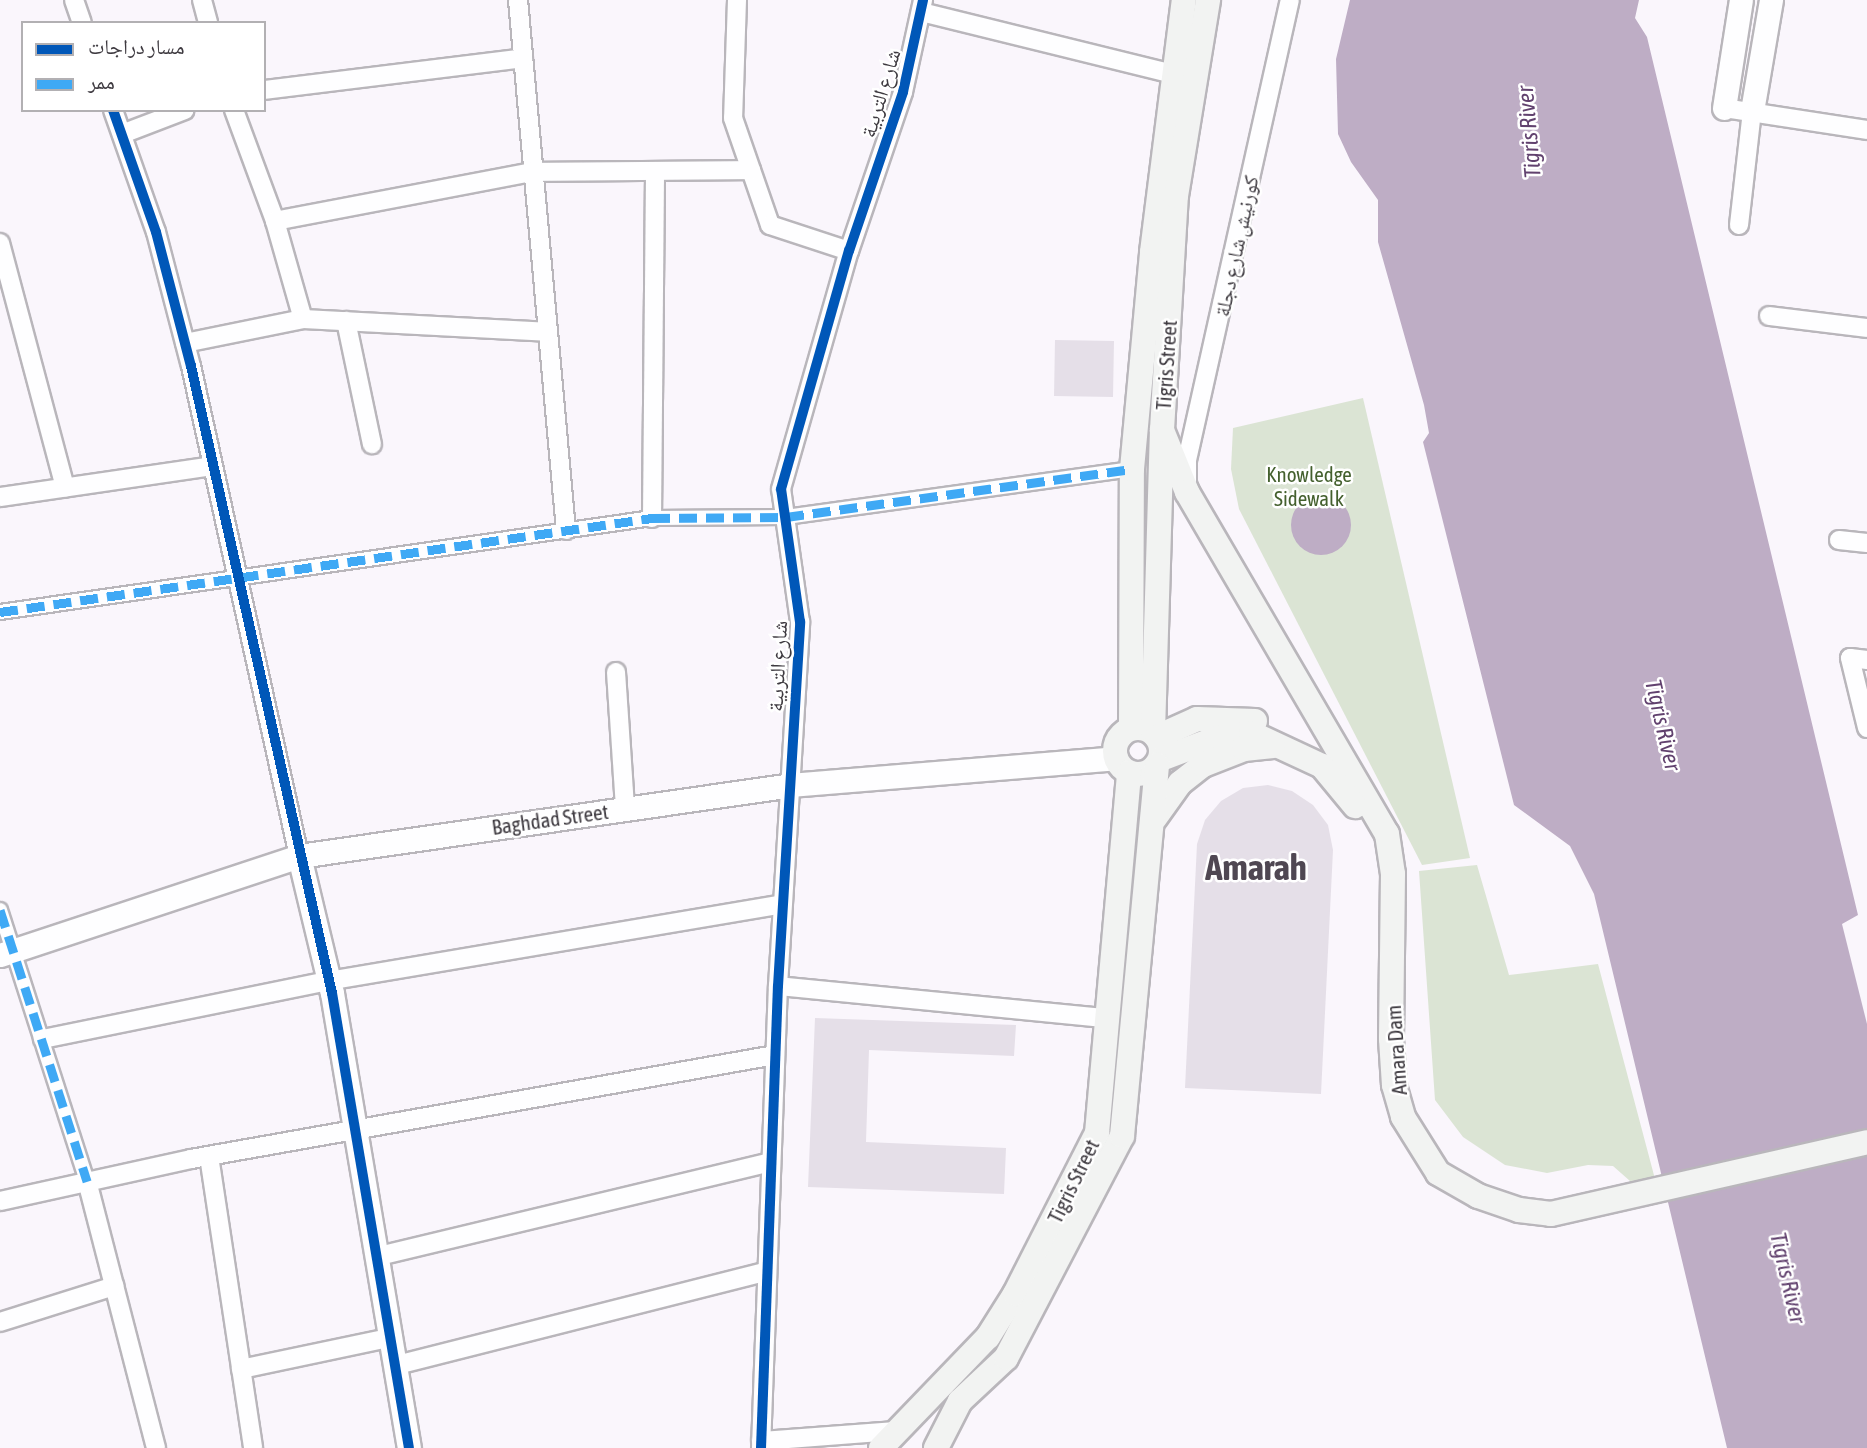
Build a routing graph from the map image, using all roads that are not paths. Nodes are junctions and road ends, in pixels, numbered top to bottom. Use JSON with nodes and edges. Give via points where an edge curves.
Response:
{"nodes":[{"id":1,"x":74,"y":0,"type":"edge"},
{"id":2,"x":202,"y":0,"type":"edge"},
{"id":3,"x":519,"y":0,"type":"edge"},
{"id":4,"x":737,"y":0,"type":"edge"},
{"id":5,"x":1184,"y":0,"type":"edge"},
{"id":6,"x":1208,"y":0,"type":"edge"},
{"id":7,"x":1290,"y":0,"type":"edge"},
{"id":8,"x":1741,"y":0,"type":"edge"},
{"id":9,"x":1771,"y":0,"type":"edge"},
{"id":10,"x":922,"y":6,"type":"edge"},
{"id":11,"x":81,"y":21,"type":"edge"},
{"id":12,"x":207,"y":21,"type":"edge"},
{"id":13,"x":523,"y":58,"type":"junction"},
{"id":14,"x":1174,"y":74,"type":"junction"},
{"id":15,"x":266,"y":90,"type":"edge"},
{"id":16,"x":1724,"y":108,"type":"joint"},
{"id":17,"x":1752,"y":111,"type":"junction"},
{"id":18,"x":114,"y":112,"type":"edge"},
{"id":19,"x":180,"y":112,"type":"edge"},
{"id":20,"x":235,"y":112,"type":"edge"},
{"id":21,"x":1867,"y":130,"type":"edge"},
{"id":22,"x":122,"y":134,"type":"junction"},
{"id":23,"x":751,"y":170,"type":"junction"},
{"id":24,"x":655,"y":171,"type":"junction"},
{"id":25,"x":532,"y":172,"type":"junction"},
{"id":26,"x":275,"y":221,"type":"junction"},
{"id":27,"x":1739,"y":225,"type":"dead end"},
{"id":28,"x":0,"y":243,"type":"edge"},
{"id":29,"x":849,"y":251,"type":"junction"},
{"id":30,"x":1769,"y":316,"type":"dead end"},
{"id":31,"x":303,"y":319,"type":"junction"},
{"id":32,"x":346,"y":321,"type":"junction"},
{"id":33,"x":1867,"y":328,"type":"edge"},
{"id":34,"x":548,"y":332,"type":"junction"},
{"id":35,"x":185,"y":343,"type":"junction"},
{"id":36,"x":1162,"y":430,"type":"junction"},
{"id":37,"x":372,"y":444,"type":"dead end"},
{"id":38,"x":212,"y":466,"type":"junction"},
{"id":39,"x":1132,"y":469,"type":"junction"},
{"id":40,"x":65,"y":488,"type":"junction"},
{"id":41,"x":1188,"y":492,"type":"junction"},
{"id":42,"x":0,"y":497,"type":"edge"},
{"id":43,"x":786,"y":517,"type":"junction"},
{"id":44,"x":652,"y":518,"type":"junction"},
{"id":45,"x":566,"y":530,"type":"junction"},
{"id":46,"x":1839,"y":540,"type":"dead end"},
{"id":47,"x":1867,"y":543,"type":"edge"},
{"id":48,"x":236,"y":577,"type":"junction"},
{"id":49,"x":0,"y":612,"type":"edge"},
{"id":50,"x":1867,"y":660,"type":"edge"},
{"id":51,"x":616,"y":672,"type":"dead end"},
{"id":52,"x":1867,"y":729,"type":"edge"},
{"id":53,"x":1152,"y":744,"type":"junction"},
{"id":54,"x":1285,"y":746,"type":"junction"},
{"id":55,"x":1122,"y":765,"type":"junction"},
{"id":56,"x":1347,"y":778,"type":"junction"},
{"id":57,"x":789,"y":785,"type":"junction"},
{"id":58,"x":625,"y":808,"type":"junction"},
{"id":59,"x":1153,"y":822,"type":"junction"},
{"id":60,"x":299,"y":856,"type":"junction"},
{"id":61,"x":782,"y":904,"type":"junction"},
{"id":62,"x":0,"y":910,"type":"edge"},
{"id":63,"x":6,"y":954,"type":"edge"},
{"id":64,"x":328,"y":981,"type":"junction"},
{"id":65,"x":778,"y":986,"type":"junction"},
{"id":66,"x":1107,"y":1018,"type":"junction"},
{"id":67,"x":43,"y":1039,"type":"junction"},
{"id":68,"x":775,"y":1055,"type":"junction"},
{"id":69,"x":353,"y":1131,"type":"junction"},
{"id":70,"x":1867,"y":1142,"type":"edge"},
{"id":71,"x":1867,"y":1150,"type":"edge"},
{"id":72,"x":209,"y":1156,"type":"junction"},
{"id":73,"x":770,"y":1162,"type":"junction"},
{"id":74,"x":87,"y":1181,"type":"junction"},
{"id":75,"x":0,"y":1201,"type":"edge"},
{"id":76,"x":379,"y":1256,"type":"junction"},
{"id":77,"x":765,"y":1272,"type":"junction"},
{"id":78,"x":114,"y":1286,"type":"junction"},
{"id":79,"x":0,"y":1322,"type":"edge"},
{"id":80,"x":393,"y":1337,"type":"junction"},
{"id":81,"x":397,"y":1365,"type":"junction"},
{"id":82,"x":241,"y":1369,"type":"junction"},
{"id":83,"x":960,"y":1401,"type":"junction"},
{"id":84,"x":885,"y":1443,"type":"edge"},
{"id":85,"x":761,"y":1444,"type":"edge"},
{"id":86,"x":156,"y":1448,"type":"edge"},
{"id":87,"x":253,"y":1448,"type":"edge"},
{"id":88,"x":409,"y":1448,"type":"edge"},
{"id":89,"x":917,"y":1448,"type":"edge"},
{"id":90,"x":936,"y":1448,"type":"edge"}],
"edges":[{"from":1,"to":11,"type":"street"},
{"from":2,"to":12,"type":"street"},
{"from":3,"to":13,"type":"street"},
{"from":4,"to":23,"type":"street","via":[[733,118]]},
{"from":5,"to":14,"type":"main road","name":"Tigris Street"},
{"from":6,"to":36,"type":"main road","name":"Tigris Street","via":[[1176,195]]},
{"from":7,"to":41,"type":"street","name":"كورنيش شارع دجلة","via":[[1187,460]]},
{"from":8,"to":16,"type":"street"},
{"from":9,"to":17,"type":"street"},
{"from":10,"to":14,"type":"street"},
{"from":10,"to":29,"type":"street","name":"شارع التربية","via":[[902,92]]},
{"from":13,"to":15,"type":"street"},
{"from":13,"to":25,"type":"street"},
{"from":14,"to":39,"type":"main road","name":"Tigris Street"},
{"from":16,"to":17,"type":"street"},
{"from":17,"to":21,"type":"street"},
{"from":17,"to":27,"type":"street"},
{"from":18,"to":22,"type":"street"},
{"from":19,"to":22,"type":"street"},
{"from":20,"to":26,"type":"street"},
{"from":22,"to":35,"type":"street","via":[[156,232]]},
{"from":23,"to":24,"type":"street"},
{"from":23,"to":29,"type":"street","via":[[770,226]]},
{"from":24,"to":25,"type":"street"},
{"from":24,"to":44,"type":"street"},
{"from":25,"to":26,"type":"street"},
{"from":25,"to":34,"type":"street"},
{"from":26,"to":31,"type":"street"},
{"from":28,"to":40,"type":"street"},
{"from":29,"to":43,"type":"street","name":"شارع التربية","via":[[781,489]]},
{"from":30,"to":33,"type":"street"},
{"from":31,"to":32,"type":"street"},
{"from":31,"to":35,"type":"street"},
{"from":32,"to":34,"type":"street"},
{"from":32,"to":37,"type":"street"},
{"from":34,"to":45,"type":"street"},
{"from":35,"to":38,"type":"street"},
{"from":36,"to":41,"type":"main road"},
{"from":36,"to":53,"type":"main road","name":"Tigris Street"},
{"from":38,"to":40,"type":"street"},
{"from":38,"to":48,"type":"street"},
{"from":39,"to":43,"type":"street"},
{"from":39,"to":53,"type":"main road","name":"Tigris Street"},
{"from":40,"to":42,"type":"street"},
{"from":41,"to":56,"type":"main road"},
{"from":43,"to":44,"type":"street"},
{"from":43,"to":57,"type":"street","name":"شارع التربية","via":[[800,622]]},
{"from":44,"to":45,"type":"street"},
{"from":45,"to":48,"type":"street"},
{"from":46,"to":47,"type":"street"},
{"from":48,"to":49,"type":"street"},
{"from":48,"to":60,"type":"street"},
{"from":50,"to":52,"type":"street","via":[[1850,658]]},
{"from":51,"to":58,"type":"street"},
{"from":53,"to":54,"type":"main road","via":[[1251,733]]},
{"from":53,"to":55,"type":"main road","via":[[1144,774]]},
{"from":53,"to":55,"type":"main road","via":[[1119,737]]},
{"from":53,"to":56,"type":"main road","via":[[1197,719],[1251,720],[1323,749]]},
{"from":53,"to":59,"type":"main road","name":"Tigris Street"},
{"from":54,"to":56,"type":"main road"},
{"from":54,"to":59,"type":"main road","via":[[1244,749],[1203,765],[1169,794]]},
{"from":55,"to":57,"type":"street","name":"Baghdad Street"},
{"from":55,"to":66,"type":"main road","name":"Tigris Street"},
{"from":56,"to":70,"type":"main road","name":"Amara Dam","via":[[1387,834],[1393,874],[1394,1085],[1403,1117],[1438,1173],[1478,1196],[1519,1210],[1551,1214]]},
{"from":56,"to":71,"type":"main road","via":[[1373,834],[1380,876],[1379,1065],[1385,1117],[1428,1182],[1489,1215],[1556,1228]]},
{"from":57,"to":58,"type":"street","name":"Baghdad Street"},
{"from":57,"to":61,"type":"street","name":"شارع التربية"},
{"from":58,"to":60,"type":"street","name":"Baghdad Street"},
{"from":59,"to":83,"type":"main road","name":"Tigris Street","via":[[1122,1136],[1006,1358]]},
{"from":60,"to":63,"type":"street","name":"Baghdad Street"},
{"from":60,"to":64,"type":"street"},
{"from":61,"to":64,"type":"street"},
{"from":61,"to":65,"type":"street","name":"شارع التربية"},
{"from":62,"to":63,"type":"street"},
{"from":63,"to":67,"type":"street"},
{"from":64,"to":67,"type":"street"},
{"from":64,"to":69,"type":"street"},
{"from":65,"to":66,"type":"street"},
{"from":65,"to":68,"type":"street","name":"شارع التربية"},
{"from":66,"to":84,"type":"main road","name":"Tigris Street","via":[[1097,1133],[1015,1294],[988,1337]]},
{"from":67,"to":74,"type":"street"},
{"from":68,"to":69,"type":"street"},
{"from":68,"to":73,"type":"street","name":"شارع التربية"},
{"from":69,"to":72,"type":"street"},
{"from":69,"to":76,"type":"street"},
{"from":72,"to":74,"type":"street"},
{"from":72,"to":82,"type":"street"},
{"from":73,"to":76,"type":"street"},
{"from":73,"to":77,"type":"street","name":"شارع التربية"},
{"from":74,"to":75,"type":"street"},
{"from":74,"to":78,"type":"street"},
{"from":76,"to":80,"type":"street"},
{"from":77,"to":81,"type":"street"},
{"from":77,"to":85,"type":"street","name":"شارع التربية"},
{"from":78,"to":79,"type":"street"},
{"from":78,"to":86,"type":"street"},
{"from":80,"to":81,"type":"street"},
{"from":80,"to":82,"type":"street"},
{"from":81,"to":88,"type":"street"},
{"from":82,"to":87,"type":"street"},
{"from":83,"to":89,"type":"main road","name":"Tigris Street"},
{"from":83,"to":90,"type":"main road","name":"Tigris Street"},
{"from":84,"to":85,"type":"street"}]}
